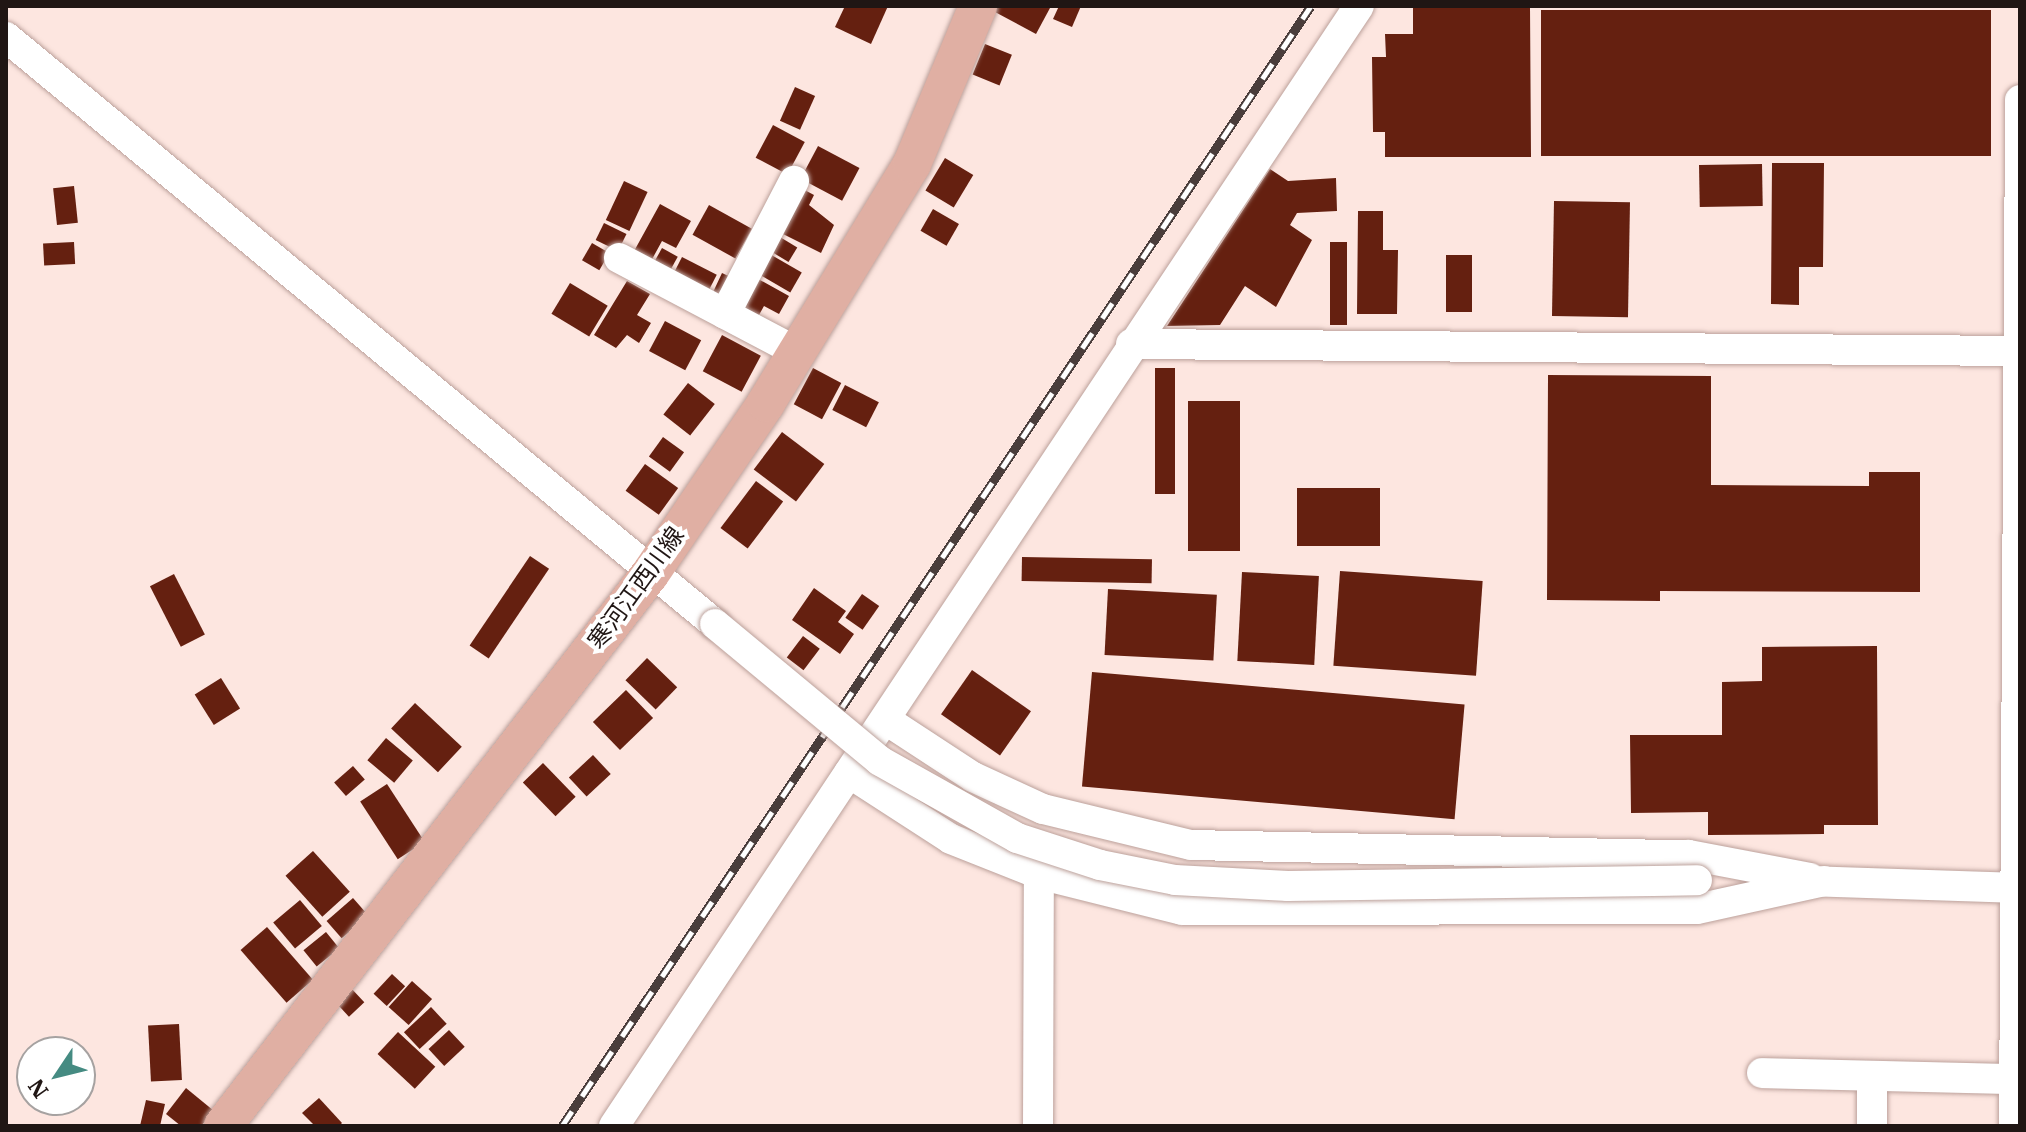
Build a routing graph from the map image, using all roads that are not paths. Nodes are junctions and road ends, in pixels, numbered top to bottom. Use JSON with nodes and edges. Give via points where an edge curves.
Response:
{"nodes":[{"id":1,"x":978,"y":6,"type":"edge"},
{"id":2,"x":1359,"y":6,"type":"edge"},
{"id":3,"x":6,"y":37,"type":"edge"},
{"id":4,"x":2020,"y":100,"type":"edge"},
{"id":5,"x":794,"y":181,"type":"dead end"},
{"id":6,"x":619,"y":258,"type":"dead end"},
{"id":7,"x":725,"y":314,"type":"junction"},
{"id":8,"x":1131,"y":344,"type":"junction"},
{"id":9,"x":2019,"y":351,"type":"edge"},
{"id":10,"x":797,"y":352,"type":"junction"},
{"id":11,"x":650,"y":574,"type":"junction"},
{"id":12,"x":886,"y":720,"type":"junction"},
{"id":13,"x":849,"y":773,"type":"junction"},
{"id":14,"x":1039,"y":874,"type":"junction"},
{"id":15,"x":1824,"y":881,"type":"junction"},
{"id":16,"x":2018,"y":888,"type":"edge"},
{"id":17,"x":1762,"y":1073,"type":"dead end"},
{"id":18,"x":1872,"y":1076,"type":"junction"},
{"id":19,"x":2014,"y":1079,"type":"junction"},
{"id":20,"x":223,"y":1126,"type":"edge"},
{"id":21,"x":614,"y":1126,"type":"edge"},
{"id":22,"x":1038,"y":1126,"type":"edge"},
{"id":23,"x":1872,"y":1126,"type":"edge"},
{"id":24,"x":2014,"y":1126,"type":"edge"}],
"edges":[{"from":1,"to":10,"type":"main road","name":"寒河江西川線","via":[[912,164]]},
{"from":2,"to":8,"type":"street"},
{"from":3,"to":11,"type":"street","via":[[475,420]]},
{"from":4,"to":9,"type":"street"},
{"from":5,"to":7,"type":"street"},
{"from":6,"to":7,"type":"street"},
{"from":7,"to":10,"type":"street"},
{"from":8,"to":9,"type":"street"},
{"from":8,"to":12,"type":"street"},
{"from":9,"to":16,"type":"street"},
{"from":10,"to":11,"type":"main road","name":"寒河江西川線"},
{"from":11,"to":15,"type":"street","bridge":true,"via":[[880,761],[1017,838],[1100,865],[1175,880],[1288,886]]},
{"from":11,"to":20,"type":"main road","name":"寒河江西川線"},
{"from":12,"to":13,"type":"street"},
{"from":12,"to":15,"type":"street","via":[[973,777],[1043,809],[1191,845],[1689,855]]},
{"from":13,"to":14,"type":"street","via":[[951,839]]},
{"from":13,"to":21,"type":"street"},
{"from":14,"to":15,"type":"street","via":[[1182,910],[1302,913],[1697,909]]},
{"from":14,"to":22,"type":"street"},
{"from":15,"to":16,"type":"street"},
{"from":16,"to":19,"type":"street"},
{"from":17,"to":18,"type":"street"},
{"from":18,"to":19,"type":"street"},
{"from":18,"to":23,"type":"street"},
{"from":19,"to":24,"type":"street"}]}
